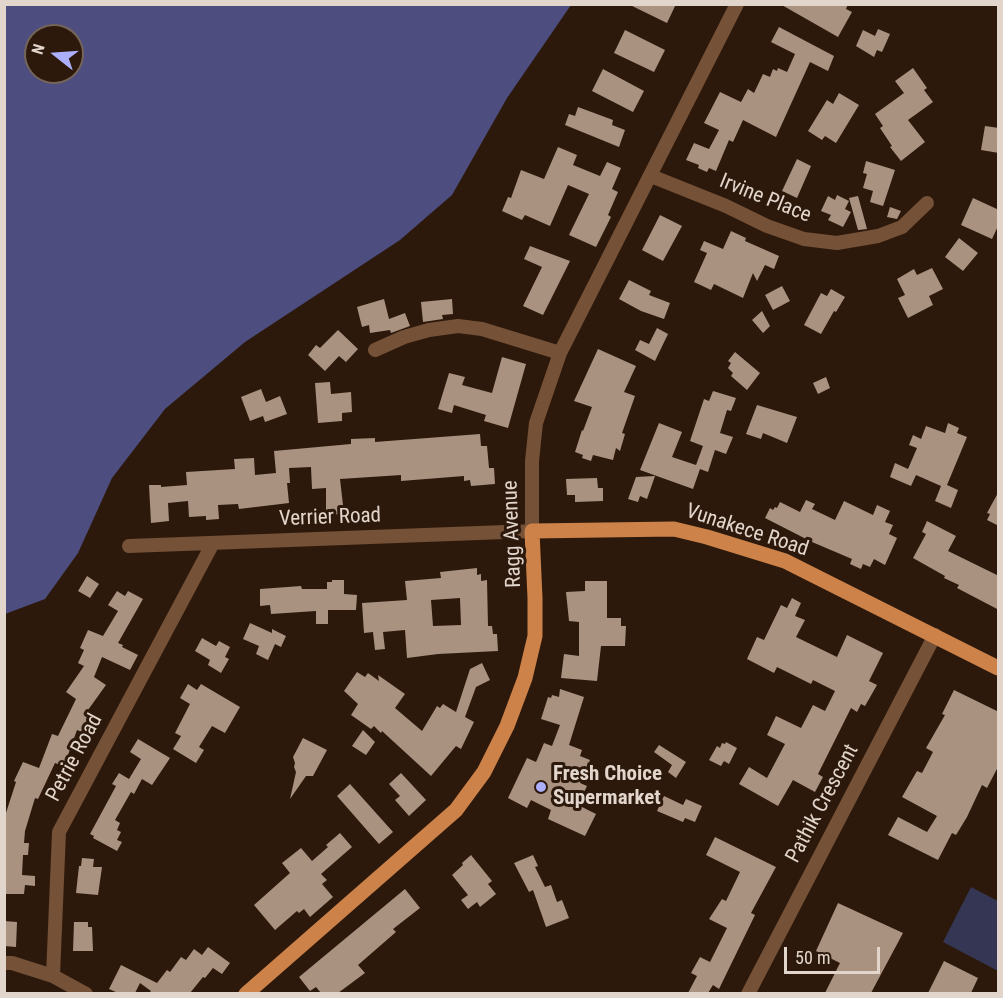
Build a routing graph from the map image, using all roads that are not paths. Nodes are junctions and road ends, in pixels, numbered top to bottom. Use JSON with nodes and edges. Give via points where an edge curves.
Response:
{"nodes":[{"id":1,"x":737,"y":4,"type":"edge"},
{"id":2,"x":651,"y":176,"type":"junction"},
{"id":3,"x":927,"y":204,"type":"dead end"},
{"id":4,"x":375,"y":350,"type":"dead end"},
{"id":5,"x":560,"y":353,"type":"junction"},
{"id":6,"x":532,"y":531,"type":"junction"},
{"id":7,"x":213,"y":543,"type":"junction"},
{"id":8,"x":129,"y":546,"type":"dead end"},
{"id":9,"x":935,"y":634,"type":"junction"},
{"id":10,"x":999,"y":668,"type":"edge"},
{"id":11,"x":4,"y":963,"type":"edge"},
{"id":12,"x":53,"y":976,"type":"junction"},
{"id":13,"x":86,"y":993,"type":"edge"},
{"id":14,"x":246,"y":993,"type":"edge"},
{"id":15,"x":748,"y":993,"type":"edge"}],
"edges":[{"from":1,"to":2,"type":"street","name":"Ragg Avenue"},
{"from":2,"to":3,"type":"street","name":"Irvine Place","via":[[767,226],[804,239],[837,243],[878,236],[902,227]]},
{"from":2,"to":5,"type":"street","name":"Ragg Avenue"},
{"from":4,"to":5,"type":"street","via":[[404,337],[458,326],[482,329]]},
{"from":5,"to":6,"type":"street","name":"Ragg Avenue","via":[[536,423]]},
{"from":6,"to":7,"type":"street","name":"Verrier Road"},
{"from":6,"to":9,"type":"main road","name":"Vunakece Road","via":[[674,529],[707,537],[785,561]]},
{"from":6,"to":14,"type":"main road","name":"Ragg Avenue","via":[[535,636],[507,726],[484,772],[456,810]]},
{"from":7,"to":8,"type":"street","name":"Verrier Road"},
{"from":7,"to":12,"type":"street","name":"Petrie Road","via":[[59,832]]},
{"from":9,"to":10,"type":"main road","name":"Vunakece Road"},
{"from":9,"to":15,"type":"street","name":"Pathik Crescent"},
{"from":11,"to":12,"type":"street"},
{"from":12,"to":13,"type":"street"}]}
